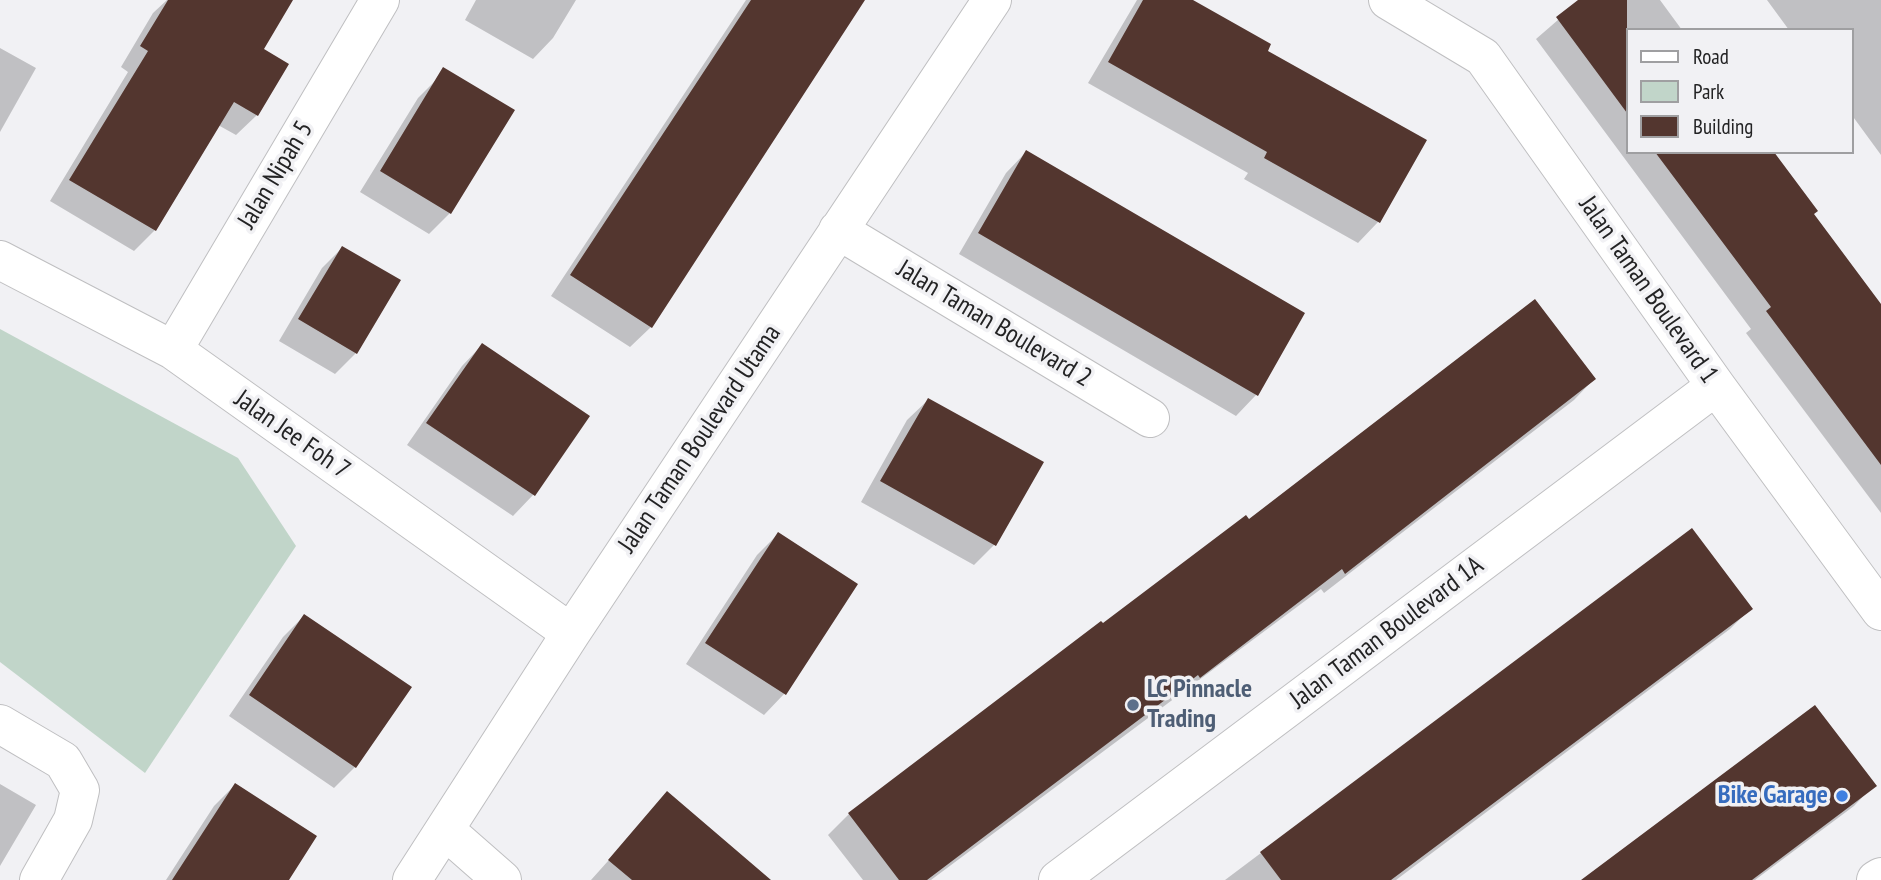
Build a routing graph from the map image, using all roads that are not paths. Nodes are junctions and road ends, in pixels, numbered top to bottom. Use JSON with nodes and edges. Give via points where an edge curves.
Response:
{"nodes":[{"id":1,"x":380,"y":0,"type":"edge"},
{"id":2,"x":992,"y":0,"type":"edge"},
{"id":3,"x":1388,"y":0,"type":"edge"},
{"id":4,"x":838,"y":230,"type":"junction"},
{"id":5,"x":0,"y":260,"type":"edge"},
{"id":6,"x":173,"y":350,"type":"junction"},
{"id":7,"x":1716,"y":386,"type":"junction"},
{"id":8,"x":1150,"y":418,"type":"dead end"},
{"id":9,"x":1881,"y":611,"type":"edge"},
{"id":10,"x":571,"y":633,"type":"junction"},
{"id":11,"x":0,"y":724,"type":"edge"},
{"id":12,"x":445,"y":830,"type":"junction"},
{"id":13,"x":1881,"y":877,"type":"edge"},
{"id":14,"x":39,"y":880,"type":"edge"},
{"id":15,"x":412,"y":880,"type":"edge"},
{"id":16,"x":502,"y":880,"type":"edge"},
{"id":17,"x":1058,"y":880,"type":"edge"},
{"id":18,"x":1876,"y":880,"type":"edge"}],
"edges":[{"from":1,"to":6,"type":"street","name":"Jalan Nipah 5"},
{"from":2,"to":4,"type":"street","name":"Jalan Taman Boulevard Utama"},
{"from":3,"to":7,"type":"street","name":"Jalan Taman Boulevard 1","via":[[1483,57]]},
{"from":4,"to":8,"type":"street","name":"Jalan Taman Boulevard 2"},
{"from":4,"to":10,"type":"street","name":"Jalan Taman Boulevard Utama"},
{"from":5,"to":6,"type":"street","name":"Jalan Jee Foh 7"},
{"from":6,"to":10,"type":"street","name":"Jalan Jee Foh 7"},
{"from":7,"to":9,"type":"street","name":"Jalan Taman Boulevard 1"},
{"from":7,"to":17,"type":"street","name":"Jalan Taman Boulevard 1A"},
{"from":10,"to":12,"type":"street","name":"Jalan Taman Boulevard Utama"},
{"from":11,"to":14,"type":"street","via":[[63,761],[80,790],[73,820]]},
{"from":12,"to":15,"type":"street","name":"Jalan Taman Boulevard Utama"},
{"from":12,"to":16,"type":"street"},
{"from":13,"to":18,"type":"street"}]}
